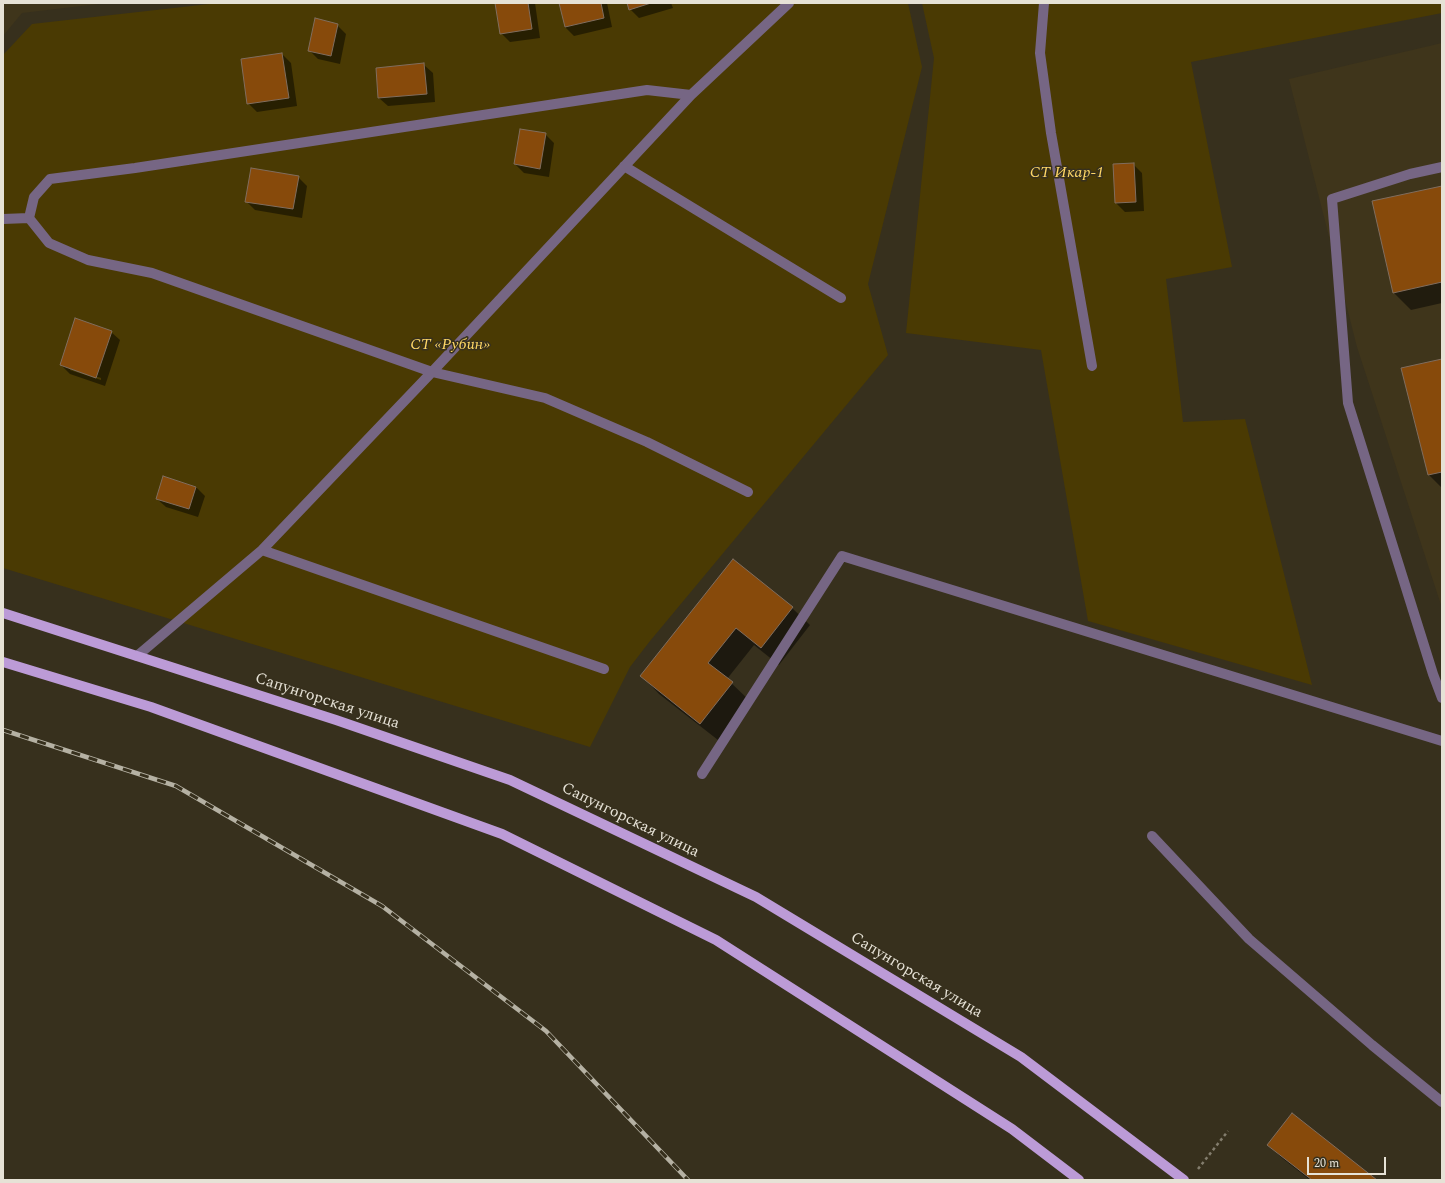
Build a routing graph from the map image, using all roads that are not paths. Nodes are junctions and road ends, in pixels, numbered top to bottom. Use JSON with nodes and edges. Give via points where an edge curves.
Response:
{"nodes":[{"id":1,"x":789,"y":3,"type":"edge"},
{"id":2,"x":1044,"y":3,"type":"edge"},
{"id":3,"x":780,"y":7,"type":"edge"},
{"id":4,"x":691,"y":95,"type":"junction"},
{"id":5,"x":624,"y":166,"type":"junction"},
{"id":6,"x":1442,"y":168,"type":"edge"},
{"id":7,"x":29,"y":218,"type":"junction"},
{"id":8,"x":3,"y":219,"type":"edge"},
{"id":9,"x":841,"y":298,"type":"dead end"},
{"id":10,"x":1092,"y":366,"type":"dead end"},
{"id":11,"x":432,"y":372,"type":"junction"},
{"id":12,"x":748,"y":492,"type":"dead end"},
{"id":13,"x":262,"y":550,"type":"junction"},
{"id":14,"x":3,"y":613,"type":"edge"},
{"id":15,"x":138,"y":656,"type":"junction"},
{"id":16,"x":3,"y":662,"type":"edge"},
{"id":17,"x":604,"y":669,"type":"dead end"},
{"id":18,"x":1442,"y":698,"type":"edge"},
{"id":19,"x":1442,"y":741,"type":"edge"},
{"id":20,"x":702,"y":774,"type":"dead end"},
{"id":21,"x":1152,"y":836,"type":"dead end"},
{"id":22,"x":1442,"y":1102,"type":"edge"},
{"id":23,"x":1079,"y":1180,"type":"edge"},
{"id":24,"x":1184,"y":1180,"type":"edge"}],
"edges":[{"from":1,"to":3,"type":"lane"},
{"from":2,"to":10,"type":"lane","via":[[1040,53],[1051,132]]},
{"from":3,"to":4,"type":"lane"},
{"from":4,"to":5,"type":"lane"},
{"from":4,"to":7,"type":"lane","via":[[647,90],[50,179],[34,197]]},
{"from":5,"to":9,"type":"lane"},
{"from":5,"to":11,"type":"lane"},
{"from":6,"to":18,"type":"lane","via":[[1410,174],[1332,199],[1348,403]]},
{"from":7,"to":8,"type":"lane"},
{"from":7,"to":11,"type":"lane","via":[[49,243],[88,260],[152,273]]},
{"from":11,"to":12,"type":"lane","via":[[545,398],[647,442]]},
{"from":11,"to":13,"type":"lane"},
{"from":13,"to":15,"type":"lane"},
{"from":13,"to":17,"type":"lane"},
{"from":14,"to":15,"type":"main road","name":"Сапунгорская улица"},
{"from":15,"to":24,"type":"main road","name":"Сапунгорская улица","via":[[510,780],[756,897],[1021,1057]]},
{"from":16,"to":23,"type":"main road","via":[[151,707],[502,834],[716,940],[1012,1129]]},
{"from":19,"to":20,"type":"lane","via":[[842,556]]},
{"from":21,"to":22,"type":"lane","via":[[1249,939]]}]}
